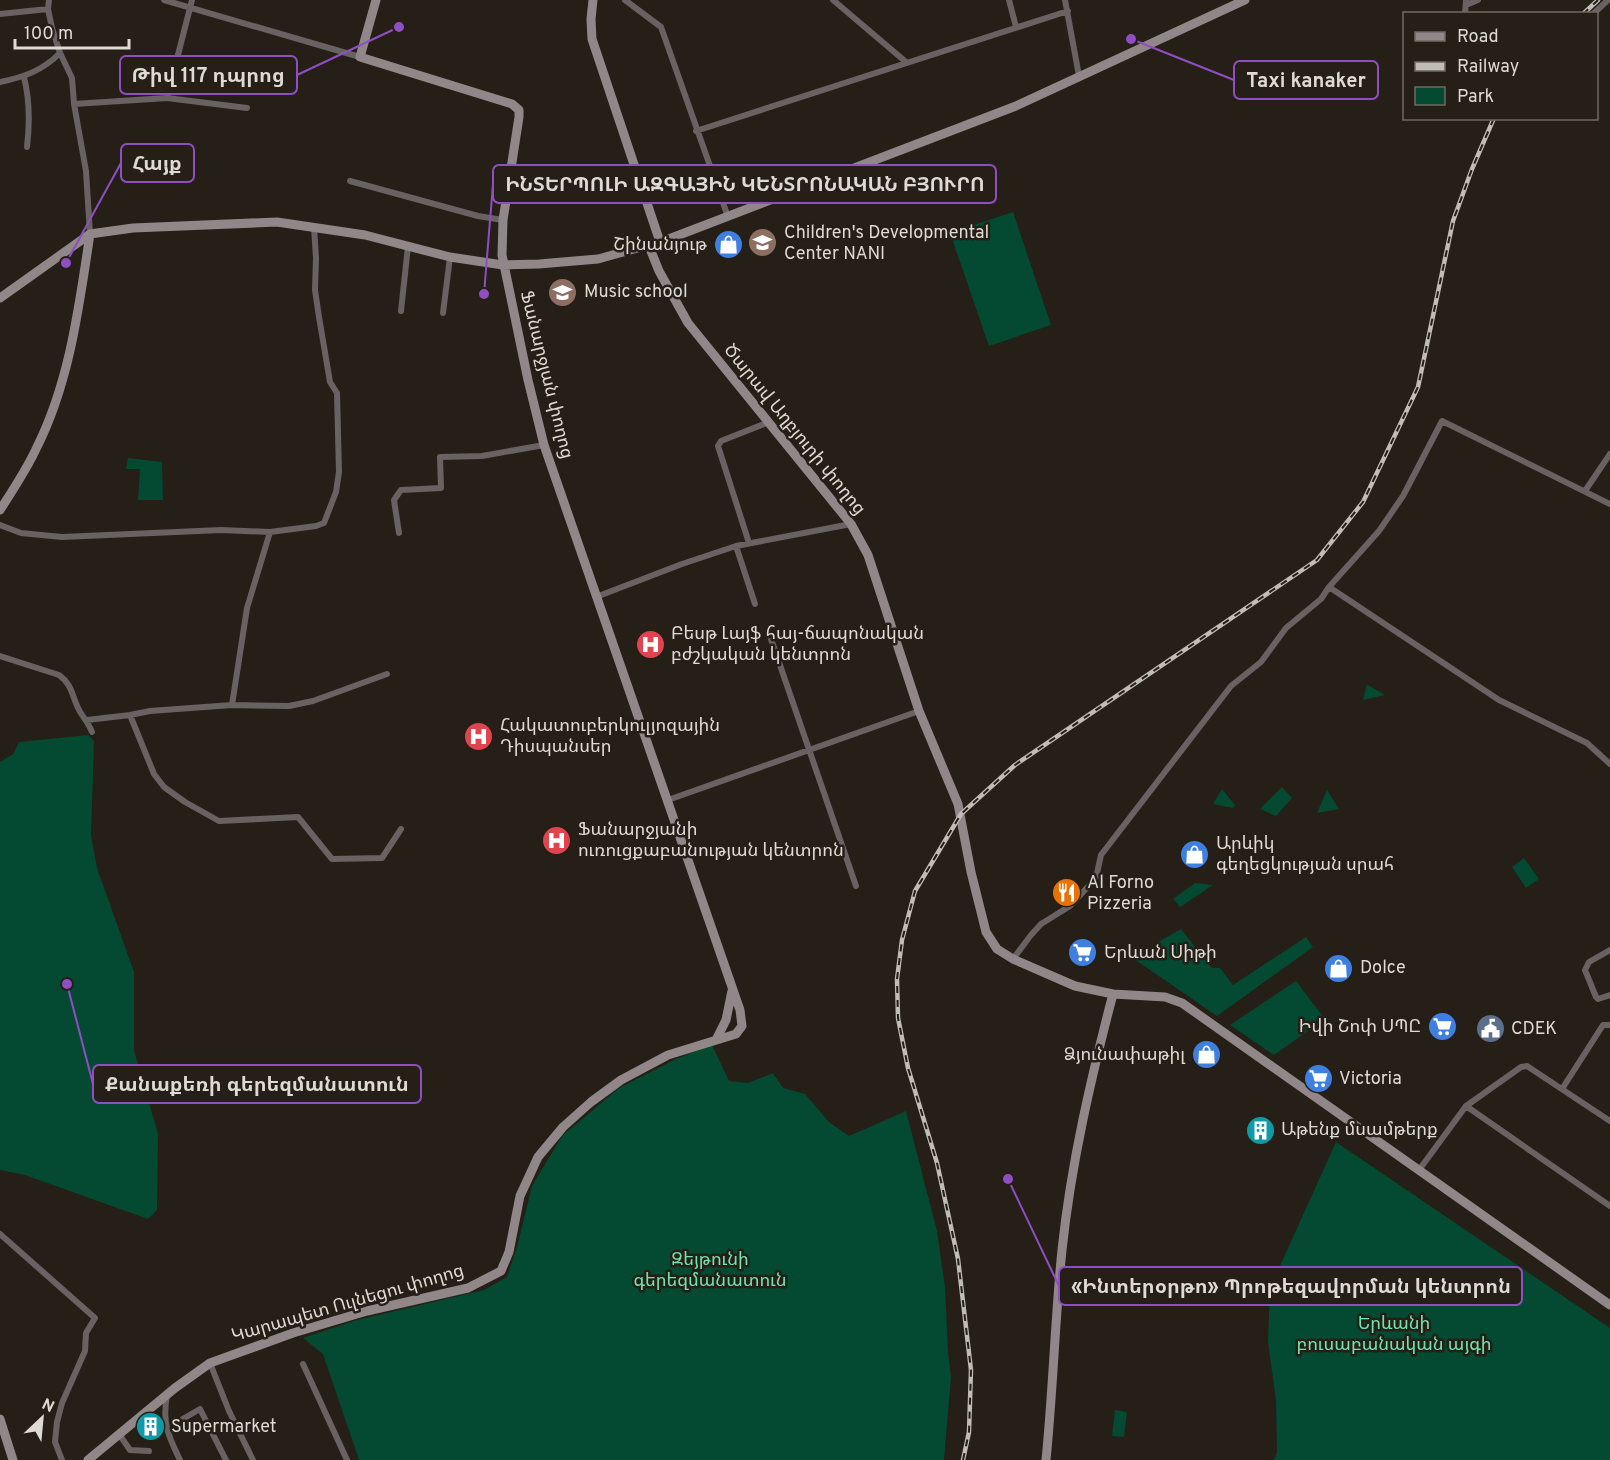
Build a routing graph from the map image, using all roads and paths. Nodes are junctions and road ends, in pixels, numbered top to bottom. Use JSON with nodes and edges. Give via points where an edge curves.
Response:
{"nodes":[{"id":1,"x":49,"y":0,"type":"edge"},
{"id":2,"x":164,"y":0,"type":"edge"},
{"id":3,"x":192,"y":0,"type":"edge"},
{"id":4,"x":376,"y":0,"type":"edge"},
{"id":5,"x":593,"y":0,"type":"edge"},
{"id":6,"x":625,"y":0,"type":"edge"},
{"id":7,"x":833,"y":0,"type":"edge"},
{"id":8,"x":1009,"y":0,"type":"edge"},
{"id":9,"x":1065,"y":0,"type":"edge"},
{"id":10,"x":1245,"y":0,"type":"edge"},
{"id":11,"x":1478,"y":0,"type":"edge"},
{"id":12,"x":1608,"y":0,"type":"edge"},
{"id":13,"x":1466,"y":2,"type":"edge"},
{"id":14,"x":190,"y":8,"type":"junction"},
{"id":15,"x":48,"y":9,"type":"junction"},
{"id":16,"x":1068,"y":11,"type":"junction"},
{"id":17,"x":1595,"y":12,"type":"edge"},
{"id":18,"x":0,"y":14,"type":"edge"},
{"id":19,"x":1016,"y":27,"type":"junction"},
{"id":20,"x":60,"y":53,"type":"junction"},
{"id":21,"x":360,"y":57,"type":"junction"},
{"id":22,"x":906,"y":62,"type":"junction"},
{"id":23,"x":1079,"y":76,"type":"junction"},
{"id":24,"x":24,"y":77,"type":"junction"},
{"id":25,"x":0,"y":82,"type":"edge"},
{"id":26,"x":167,"y":98,"type":"junction"},
{"id":27,"x":74,"y":104,"type":"junction"},
{"id":28,"x":247,"y":108,"type":"dead end"},
{"id":29,"x":696,"y":131,"type":"junction"},
{"id":30,"x":27,"y":147,"type":"dead end"},
{"id":31,"x":350,"y":181,"type":"dead end"},
{"id":32,"x":728,"y":217,"type":"junction"},
{"id":33,"x":503,"y":220,"type":"junction"},
{"id":34,"x":314,"y":227,"type":"junction"},
{"id":35,"x":88,"y":235,"type":"junction"},
{"id":36,"x":660,"y":242,"type":"junction"},
{"id":37,"x":408,"y":246,"type":"junction"},
{"id":38,"x":649,"y":246,"type":"junction"},
{"id":39,"x":450,"y":257,"type":"junction"},
{"id":40,"x":503,"y":265,"type":"junction"},
{"id":41,"x":0,"y":298,"type":"edge"},
{"id":42,"x":401,"y":310,"type":"dead end"},
{"id":43,"x":443,"y":313,"type":"dead end"},
{"id":44,"x":770,"y":421,"type":"junction"},
{"id":45,"x":544,"y":445,"type":"junction"},
{"id":46,"x":1610,"y":454,"type":"edge"},
{"id":47,"x":1585,"y":491,"type":"junction"},
{"id":48,"x":1610,"y":504,"type":"edge"},
{"id":49,"x":0,"y":505,"type":"edge"},
{"id":50,"x":0,"y":510,"type":"edge"},
{"id":51,"x":851,"y":524,"type":"junction"},
{"id":52,"x":0,"y":525,"type":"edge"},
{"id":53,"x":270,"y":532,"type":"junction"},
{"id":54,"x":399,"y":533,"type":"dead end"},
{"id":55,"x":749,"y":543,"type":"junction"},
{"id":56,"x":736,"y":546,"type":"junction"},
{"id":57,"x":1329,"y":587,"type":"junction"},
{"id":58,"x":596,"y":597,"type":"junction"},
{"id":59,"x":755,"y":604,"type":"dead end"},
{"id":60,"x":770,"y":636,"type":"dead end"},
{"id":61,"x":0,"y":656,"type":"edge"},
{"id":62,"x":387,"y":674,"type":"dead end"},
{"id":63,"x":232,"y":705,"type":"junction"},
{"id":64,"x":919,"y":711,"type":"junction"},
{"id":65,"x":130,"y":715,"type":"junction"},
{"id":66,"x":87,"y":720,"type":"junction"},
{"id":67,"x":92,"y":732,"type":"dead end"},
{"id":68,"x":810,"y":750,"type":"junction"},
{"id":69,"x":1610,"y":764,"type":"edge"},
{"id":70,"x":668,"y":800,"type":"junction"},
{"id":71,"x":402,"y":829,"type":"dead end"},
{"id":72,"x":856,"y":886,"type":"dead end"},
{"id":73,"x":1610,"y":950,"type":"edge"},
{"id":74,"x":1013,"y":959,"type":"junction"},
{"id":75,"x":732,"y":991,"type":"junction"},
{"id":76,"x":1113,"y":994,"type":"junction"},
{"id":77,"x":1610,"y":995,"type":"edge"},
{"id":78,"x":1610,"y":1025,"type":"edge"},
{"id":79,"x":716,"y":1040,"type":"junction"},
{"id":80,"x":1562,"y":1089,"type":"junction"},
{"id":81,"x":1466,"y":1106,"type":"junction"},
{"id":82,"x":1610,"y":1121,"type":"edge"},
{"id":83,"x":1419,"y":1170,"type":"junction"},
{"id":84,"x":520,"y":1196,"type":"joint"},
{"id":85,"x":1610,"y":1206,"type":"edge"},
{"id":86,"x":0,"y":1234,"type":"edge"},
{"id":87,"x":1610,"y":1305,"type":"edge"},
{"id":88,"x":210,"y":1363,"type":"junction"},
{"id":89,"x":303,"y":1364,"type":"dead end"},
{"id":90,"x":166,"y":1395,"type":"junction"},
{"id":91,"x":0,"y":1419,"type":"edge"},
{"id":92,"x":181,"y":1419,"type":"dead end"},
{"id":93,"x":0,"y":1433,"type":"edge"},
{"id":94,"x":119,"y":1434,"type":"junction"},
{"id":95,"x":149,"y":1451,"type":"dead end"},
{"id":96,"x":8,"y":1460,"type":"edge"},
{"id":97,"x":13,"y":1460,"type":"edge"},
{"id":98,"x":62,"y":1460,"type":"edge"},
{"id":99,"x":88,"y":1460,"type":"edge"},
{"id":100,"x":180,"y":1460,"type":"edge"},
{"id":101,"x":226,"y":1460,"type":"edge"},
{"id":102,"x":253,"y":1460,"type":"edge"},
{"id":103,"x":347,"y":1460,"type":"edge"},
{"id":104,"x":1046,"y":1460,"type":"edge"}],
"edges":[{"from":1,"to":15,"type":"street"},
{"from":2,"to":14,"type":"street","name":"Ֆանարջյան փողոց"},
{"from":3,"to":14,"type":"street"},
{"from":4,"to":21,"type":"street"},
{"from":5,"to":36,"type":"street","via":[[592,39]]},
{"from":6,"to":29,"type":"street","via":[[661,27]]},
{"from":7,"to":22,"type":"street"},
{"from":8,"to":19,"type":"street"},
{"from":9,"to":16,"type":"street"},
{"from":10,"to":23,"type":"street"},
{"from":11,"to":13,"type":"street"},
{"from":12,"to":17,"type":"street"},
{"from":14,"to":21,"type":"street","name":"Ֆանարջյան փողոց"},
{"from":14,"to":26,"type":"street"},
{"from":15,"to":18,"type":"street"},
{"from":15,"to":20,"type":"street"},
{"from":16,"to":19,"type":"street"},
{"from":16,"to":23,"type":"street"},
{"from":19,"to":22,"type":"street"},
{"from":20,"to":24,"type":"street"},
{"from":20,"to":27,"type":"street","via":[[72,78]]},
{"from":21,"to":33,"type":"street","name":"Ֆանարջյան փողոց","via":[[516,106],[519,117]]},
{"from":22,"to":29,"type":"street"},
{"from":23,"to":32,"type":"street","via":[[1016,106]]},
{"from":24,"to":25,"type":"street"},
{"from":24,"to":30,"type":"street","via":[[30,115]]},
{"from":26,"to":27,"type":"street"},
{"from":26,"to":28,"type":"street"},
{"from":27,"to":35,"type":"street","via":[[86,171]]},
{"from":29,"to":32,"type":"street"},
{"from":31,"to":33,"type":"street"},
{"from":32,"to":36,"type":"street"},
{"from":33,"to":40,"type":"street","name":"Ֆանարջյան փողոց"},
{"from":34,"to":35,"type":"street","via":[[277,222],[133,228]]},
{"from":34,"to":37,"type":"street"},
{"from":34,"to":53,"type":"street","via":[[318,317],[330,382],[337,393],[339,472],[336,492],[322,525]]},
{"from":35,"to":41,"type":"street"},
{"from":35,"to":49,"type":"street","via":[[75,312],[52,403],[34,446]]},
{"from":35,"to":50,"type":"street","via":[[78,314],[55,403],[38,447]]},
{"from":36,"to":38,"type":"street"},
{"from":37,"to":39,"type":"street"},
{"from":37,"to":42,"type":"street"},
{"from":38,"to":40,"type":"street","via":[[598,259]]},
{"from":38,"to":44,"type":"street","name":"Ծարավ Աղբյուրի փողոց","via":[[688,323]]},
{"from":39,"to":40,"type":"street"},
{"from":39,"to":43,"type":"street"},
{"from":40,"to":45,"type":"street","name":"Ֆանարջյան փողոց"},
{"from":44,"to":51,"type":"street","name":"Ծարավ Աղբյուրի փողոց"},
{"from":44,"to":55,"type":"street","via":[[718,443]]},
{"from":45,"to":54,"type":"street","via":[[483,456],[440,457],[441,488],[401,490],[394,500]]},
{"from":45,"to":58,"type":"street","name":"Ֆանարջյան փողոց"},
{"from":46,"to":47,"type":"street"},
{"from":47,"to":48,"type":"street"},
{"from":47,"to":57,"type":"street","via":[[1442,421],[1403,496],[1379,531]]},
{"from":51,"to":55,"type":"street"},
{"from":51,"to":64,"type":"street","name":"Ծարավ Աղբյուրի փողոց","via":[[868,555]]},
{"from":52,"to":53,"type":"street","via":[[21,533],[62,537],[221,530]]},
{"from":53,"to":63,"type":"street","via":[[247,608]]},
{"from":55,"to":56,"type":"street"},
{"from":56,"to":58,"type":"street"},
{"from":56,"to":59,"type":"street"},
{"from":57,"to":69,"type":"street","via":[[1506,704],[1587,743]]},
{"from":57,"to":74,"type":"street","via":[[1310,610],[1286,628],[1261,662],[1231,686],[1101,855],[1096,878],[1070,906],[1031,934]]},
{"from":58,"to":70,"type":"street","name":"Ֆանարջյան փողոց"},
{"from":60,"to":68,"type":"street"},
{"from":61,"to":66,"type":"street","via":[[66,680]]},
{"from":62,"to":63,"type":"street","via":[[289,706]]},
{"from":63,"to":65,"type":"street"},
{"from":64,"to":68,"type":"street"},
{"from":64,"to":74,"type":"street","name":"Ծարավ Աղբյուրի փողոց","via":[[961,814],[986,932],[997,949]]},
{"from":65,"to":66,"type":"street"},
{"from":65,"to":71,"type":"street","via":[[147,759],[164,787],[219,821],[298,816],[333,860],[382,858]]},
{"from":66,"to":67,"type":"street"},
{"from":68,"to":70,"type":"street"},
{"from":68,"to":72,"type":"street"},
{"from":70,"to":75,"type":"street","name":"Ֆանարջյան փողոց"},
{"from":73,"to":77,"type":"street","via":[[1589,962],[1585,970],[1596,997]]},
{"from":74,"to":76,"type":"street","name":"Ծարավ Աղբյուրի փողոց","via":[[1076,986]]},
{"from":75,"to":79,"type":"street","via":[[726,1020]]},
{"from":75,"to":79,"type":"street","name":"Ֆանարջյան փողոց","via":[[742,1026],[736,1034]]},
{"from":76,"to":83,"type":"street","name":"Ծարավ Աղբյուրի փողոց","via":[[1182,1003]]},
{"from":76,"to":104,"type":"street","via":[[1071,1184]]},
{"from":78,"to":80,"type":"street","via":[[1603,1025]]},
{"from":79,"to":84,"type":"street","name":"Ֆանարջյան փողոց","via":[[668,1055],[621,1080],[591,1102],[538,1157]]},
{"from":80,"to":81,"type":"street","via":[[1524,1066]]},
{"from":80,"to":82,"type":"street"},
{"from":81,"to":83,"type":"street"},
{"from":81,"to":85,"type":"street"},
{"from":83,"to":87,"type":"street","name":"Ծարավ Աղբյուրի փողոց"},
{"from":84,"to":88,"type":"street","name":"Կարապետ Ուլնեցու փողոց","via":[[509,1252],[501,1270],[489,1277],[468,1288],[367,1311]]},
{"from":86,"to":98,"type":"street","via":[[94,1318],[57,1422],[56,1442]]},
{"from":88,"to":90,"type":"street","name":"Կարապետ Ուլնեցու փողոց"},
{"from":88,"to":102,"type":"street"},
{"from":89,"to":103,"type":"street"},
{"from":90,"to":94,"type":"street","name":"Կարապետ Ուլնեցու փողոց"},
{"from":90,"to":100,"type":"street","via":[[164,1414]]},
{"from":91,"to":97,"type":"street"},
{"from":92,"to":101,"type":"street","via":[[200,1409]]},
{"from":93,"to":96,"type":"street"},
{"from":94,"to":95,"type":"street","via":[[130,1450]]},
{"from":94,"to":99,"type":"street","name":"Կարապետ Ուլնեցու փողոց"}]}
